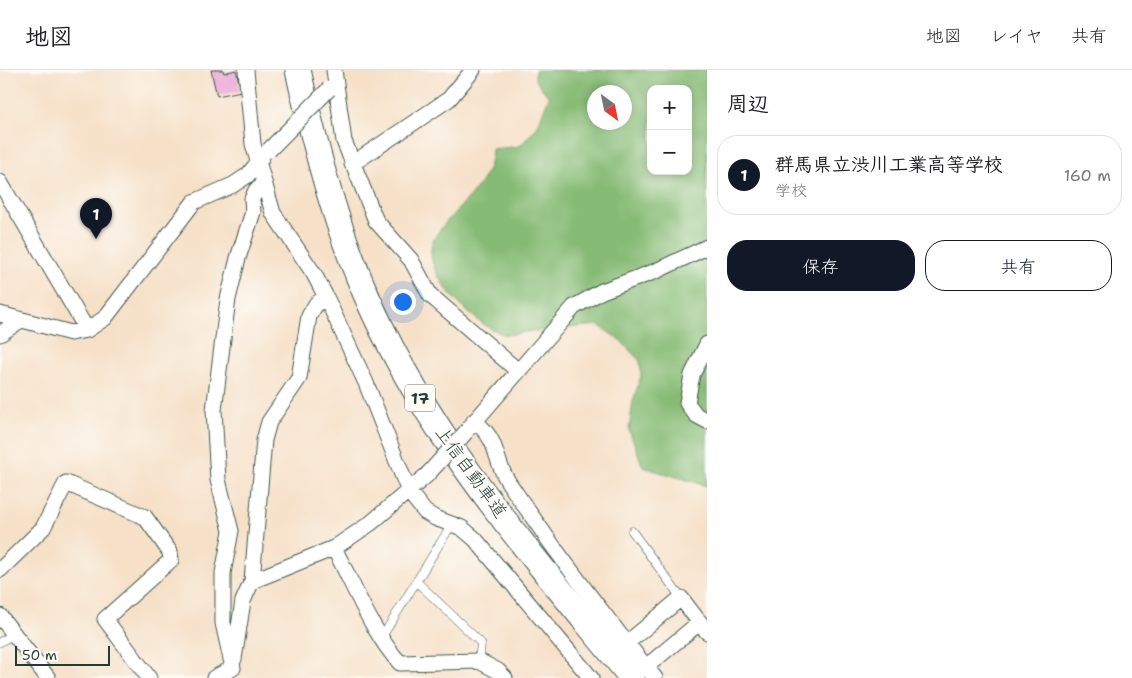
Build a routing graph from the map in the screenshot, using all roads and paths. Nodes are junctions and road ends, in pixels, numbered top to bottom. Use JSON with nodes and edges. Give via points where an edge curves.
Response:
{"nodes":[{"id":1,"x":246,"y":70,"type":"edge"},
{"id":2,"x":284,"y":70,"type":"edge"},
{"id":3,"x":298,"y":70,"type":"edge"},
{"id":4,"x":334,"y":70,"type":"edge"},
{"id":5,"x":473,"y":70,"type":"edge"},
{"id":6,"x":332,"y":88,"type":"junction"},
{"id":7,"x":258,"y":160,"type":"junction"},
{"id":8,"x":352,"y":164,"type":"junction"},
{"id":9,"x":0,"y":182,"type":"edge"},
{"id":10,"x":264,"y":185,"type":"junction"},
{"id":11,"x":4,"y":198,"type":"edge"},
{"id":12,"x":707,"y":247,"type":"edge"},
{"id":13,"x":326,"y":297,"type":"junction"},
{"id":14,"x":0,"y":314,"type":"edge"},
{"id":15,"x":21,"y":320,"type":"junction"},
{"id":16,"x":87,"y":330,"type":"junction"},
{"id":17,"x":0,"y":334,"type":"edge"},
{"id":18,"x":707,"y":344,"type":"edge"},
{"id":19,"x":518,"y":371,"type":"junction"},
{"id":20,"x":707,"y":421,"type":"edge"},
{"id":21,"x":470,"y":427,"type":"junction"},
{"id":22,"x":409,"y":492,"type":"junction"},
{"id":23,"x":452,"y":524,"type":"junction"},
{"id":24,"x":632,"y":531,"type":"dead end"},
{"id":25,"x":334,"y":548,"type":"junction"},
{"id":26,"x":0,"y":570,"type":"edge"},
{"id":27,"x":252,"y":581,"type":"junction"},
{"id":28,"x":416,"y":581,"type":"junction"},
{"id":29,"x":681,"y":598,"type":"junction"},
{"id":30,"x":0,"y":616,"type":"edge"},
{"id":31,"x":704,"y":627,"type":"edge"},
{"id":32,"x":14,"y":634,"type":"junction"},
{"id":33,"x":382,"y":638,"type":"junction"},
{"id":34,"x":0,"y":642,"type":"edge"},
{"id":35,"x":627,"y":643,"type":"junction"},
{"id":36,"x":479,"y":661,"type":"junction"},
{"id":37,"x":233,"y":668,"type":"junction"},
{"id":38,"x":644,"y":674,"type":"edge"},
{"id":39,"x":48,"y":678,"type":"edge"},
{"id":40,"x":149,"y":678,"type":"edge"},
{"id":41,"x":214,"y":678,"type":"edge"},
{"id":42,"x":505,"y":678,"type":"edge"},
{"id":43,"x":591,"y":678,"type":"edge"},
{"id":44,"x":613,"y":678,"type":"edge"}],
"edges":[{"from":1,"to":7,"type":"street","via":[[253,144]]},
{"from":2,"to":44,"type":"highway","name":"上信自動車道","number":"17","via":[[299,147],[316,204],[353,305],[380,360],[404,403],[455,478]]},
{"from":3,"to":38,"type":"highway","name":"上信自動車道","number":"17","via":[[330,196],[372,308],[398,360],[430,414],[484,491]]},
{"from":4,"to":6,"type":"street"},
{"from":5,"to":8,"type":"street","via":[[448,99]]},
{"from":6,"to":7,"type":"street","bridge":true},
{"from":6,"to":8,"type":"street"},
{"from":7,"to":10,"type":"street"},
{"from":7,"to":16,"type":"street","via":[[248,175],[233,185],[194,202],[105,318]]},
{"from":8,"to":19,"type":"street","via":[[376,221],[411,260],[430,295]]},
{"from":9,"to":11,"type":"street"},
{"from":10,"to":13,"type":"street","via":[[273,213]]},
{"from":10,"to":37,"type":"street","via":[[256,190],[252,199],[253,212],[228,299],[214,410],[218,480],[230,530],[223,573],[223,623]]},
{"from":11,"to":16,"type":"street"},
{"from":12,"to":19,"type":"street","via":[[602,291],[574,307]]},
{"from":13,"to":22,"type":"street","via":[[382,420]]},
{"from":13,"to":27,"type":"street","via":[[316,304],[309,316],[299,378],[269,422],[264,440]]},
{"from":14,"to":15,"type":"street"},
{"from":15,"to":16,"type":"street","via":[[71,333]]},
{"from":15,"to":17,"type":"street"},
{"from":18,"to":20,"type":"street","via":[[692,376],[687,403],[696,415]]},
{"from":19,"to":21,"type":"street"},
{"from":21,"to":22,"type":"street","bridge":true},
{"from":21,"to":35,"type":"street","via":[[487,430],[507,481]]},
{"from":22,"to":23,"type":"street","via":[[424,512]]},
{"from":22,"to":25,"type":"street"},
{"from":23,"to":28,"type":"lane"},
{"from":23,"to":43,"type":"street","via":[[475,539]]},
{"from":24,"to":29,"type":"lane"},
{"from":25,"to":27,"type":"street"},
{"from":25,"to":33,"type":"street"},
{"from":26,"to":40,"type":"street","via":[[43,528],[66,482],[145,517],[170,552],[172,560],[105,619]]},
{"from":27,"to":37,"type":"street","via":[[243,601]]},
{"from":28,"to":33,"type":"lane"},
{"from":28,"to":36,"type":"lane","via":[[482,643]]},
{"from":29,"to":31,"type":"street"},
{"from":29,"to":35,"type":"street"},
{"from":30,"to":32,"type":"street"},
{"from":31,"to":38,"type":"street"},
{"from":32,"to":34,"type":"lane"},
{"from":32,"to":39,"type":"street"},
{"from":33,"to":36,"type":"street","via":[[400,663]]},
{"from":35,"to":38,"type":"street"},
{"from":36,"to":42,"type":"street"},
{"from":37,"to":41,"type":"street"}]}
